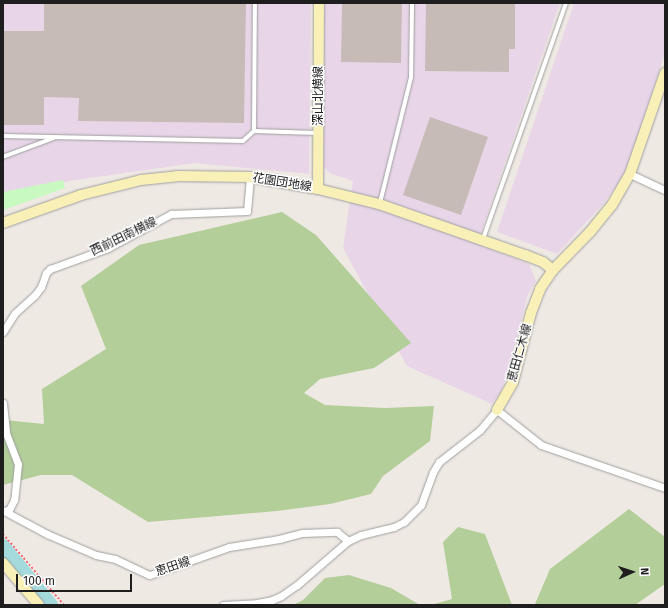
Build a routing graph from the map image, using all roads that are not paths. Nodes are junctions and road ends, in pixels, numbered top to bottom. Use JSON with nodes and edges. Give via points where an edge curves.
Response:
{"nodes":[{"id":1,"x":255,"y":3,"type":"edge"},
{"id":2,"x":319,"y":3,"type":"edge"},
{"id":3,"x":412,"y":3,"type":"edge"},
{"id":4,"x":566,"y":3,"type":"edge"},
{"id":5,"x":665,"y":73,"type":"edge"},
{"id":6,"x":254,"y":131,"type":"junction"},
{"id":7,"x":319,"y":133,"type":"junction"},
{"id":8,"x":3,"y":136,"type":"edge"},
{"id":9,"x":57,"y":137,"type":"junction"},
{"id":10,"x":3,"y":157,"type":"edge"},
{"id":11,"x":630,"y":174,"type":"junction"},
{"id":12,"x":250,"y":177,"type":"junction"},
{"id":13,"x":318,"y":189,"type":"junction"},
{"id":14,"x":665,"y":190,"type":"edge"},
{"id":15,"x":379,"y":204,"type":"junction"},
{"id":16,"x":3,"y":223,"type":"edge"},
{"id":17,"x":483,"y":239,"type":"junction"},
{"id":18,"x":553,"y":270,"type":"junction"},
{"id":19,"x":3,"y":332,"type":"edge"},
{"id":20,"x":3,"y":403,"type":"edge"},
{"id":21,"x":497,"y":410,"type":"junction"},
{"id":22,"x":665,"y":488,"type":"edge"},
{"id":23,"x":4,"y":511,"type":"edge"},
{"id":24,"x":348,"y":541,"type":"junction"},
{"id":25,"x":3,"y":563,"type":"edge"},
{"id":26,"x":36,"y":604,"type":"edge"},
{"id":27,"x":223,"y":605,"type":"edge"}],
"edges":[{"from":1,"to":6,"type":"lane"},
{"from":2,"to":7,"type":"street","name":"深山北横線"},
{"from":3,"to":15,"type":"lane","via":[[411,78]]},
{"from":4,"to":17,"type":"lane"},
{"from":5,"to":11,"type":"street","name":"恵田仁木線"},
{"from":6,"to":7,"type":"lane"},
{"from":6,"to":9,"type":"lane","via":[[243,141]]},
{"from":7,"to":13,"type":"street","name":"深山北横線"},
{"from":8,"to":9,"type":"lane"},
{"from":9,"to":10,"type":"lane"},
{"from":11,"to":14,"type":"street"},
{"from":11,"to":18,"type":"street","name":"恵田仁木線","via":[[612,206]]},
{"from":12,"to":13,"type":"street","name":"花園団地線"},
{"from":12,"to":16,"type":"street","name":"花園団地線","via":[[177,176],[141,180],[80,195]]},
{"from":12,"to":19,"type":"street","name":"西前田南横線","via":[[246,211],[171,214],[108,248],[50,269],[41,286],[15,313]]},
{"from":13,"to":15,"type":"street","name":"花園団地線"},
{"from":15,"to":17,"type":"street","name":"花園団地線"},
{"from":17,"to":18,"type":"street","name":"花園団地線","via":[[543,262]]},
{"from":18,"to":21,"type":"street","name":"恵田仁木線","via":[[534,303],[513,382]]},
{"from":20,"to":23,"type":"street","via":[[6,433],[18,464],[14,500],[9,510]]},
{"from":21,"to":22,"type":"street","via":[[541,445]]},
{"from":21,"to":24,"type":"street","name":"恵田仁木線","via":[[480,430],[439,462],[421,505],[414,514],[394,527]]},
{"from":23,"to":24,"type":"street","name":"恵田線","via":[[47,534],[150,575],[156,575],[229,547],[302,533],[337,532]]},
{"from":24,"to":27,"type":"street","name":"恵田仁木線","via":[[281,596],[257,603]]},
{"from":25,"to":26,"type":"street"}]}
